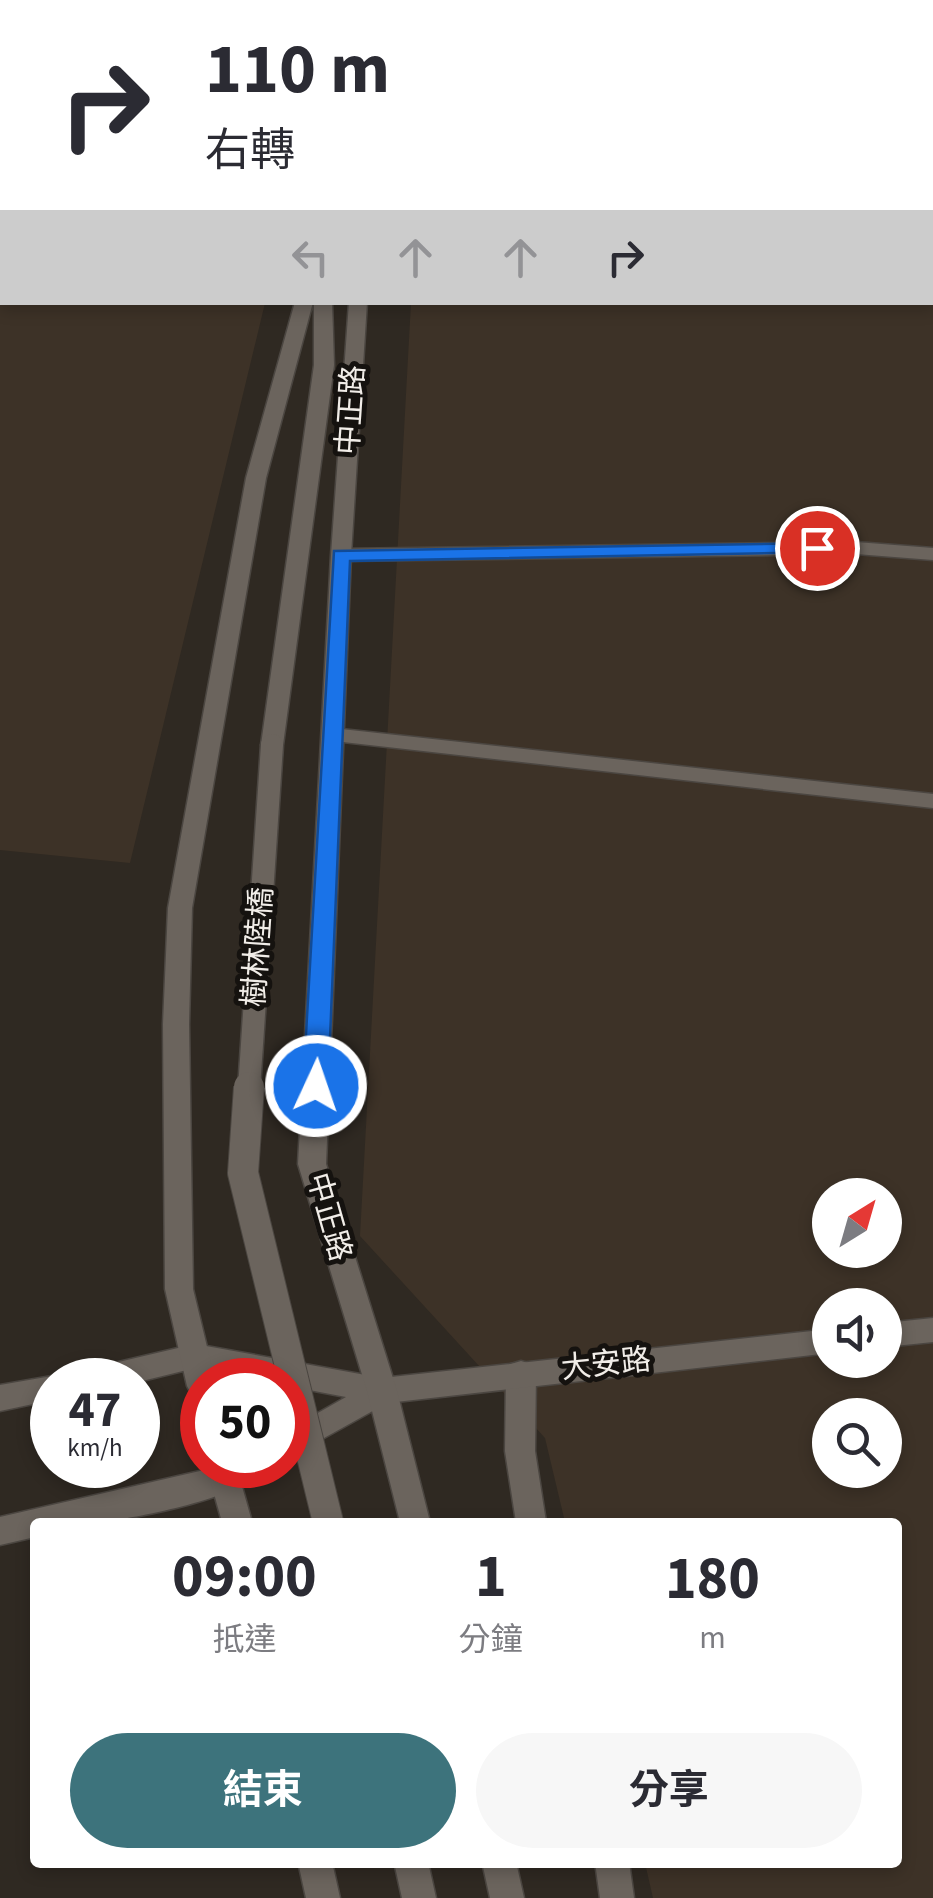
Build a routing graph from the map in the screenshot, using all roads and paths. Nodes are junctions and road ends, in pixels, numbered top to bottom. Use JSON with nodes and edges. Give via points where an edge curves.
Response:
{"nodes":[{"id":1,"x":303,"y":305,"type":"edge"},
{"id":2,"x":323,"y":305,"type":"edge"},
{"id":3,"x":342,"y":305,"type":"edge"},
{"id":4,"x":358,"y":305,"type":"edge"},
{"id":5,"x":324,"y":365,"type":"junction"},
{"id":6,"x":933,"y":554,"type":"edge"},
{"id":7,"x":340,"y":555,"type":"junction"},
{"id":8,"x":332,"y":735,"type":"junction"},
{"id":9,"x":933,"y":801,"type":"edge"},
{"id":10,"x":933,"y":1330,"type":"edge"},
{"id":11,"x":902,"y":1333,"type":"edge"},
{"id":12,"x":812,"y":1342,"type":"edge"},
{"id":13,"x":196,"y":1356,"type":"junction"},
{"id":14,"x":160,"y":1364,"type":"edge"},
{"id":15,"x":521,"y":1373,"type":"junction"},
{"id":16,"x":382,"y":1391,"type":"junction"},
{"id":17,"x":30,"y":1392,"type":"edge"},
{"id":18,"x":0,"y":1398,"type":"edge"},
{"id":19,"x":310,"y":1432,"type":"edge"},
{"id":20,"x":180,"y":1484,"type":"edge"},
{"id":21,"x":227,"y":1488,"type":"edge"},
{"id":22,"x":47,"y":1518,"type":"edge"},
{"id":23,"x":236,"y":1518,"type":"edge"},
{"id":24,"x":327,"y":1518,"type":"edge"},
{"id":25,"x":415,"y":1518,"type":"edge"},
{"id":26,"x":530,"y":1518,"type":"edge"},
{"id":27,"x":30,"y":1522,"type":"edge"},
{"id":28,"x":0,"y":1530,"type":"edge"},
{"id":29,"x":316,"y":1868,"type":"edge"},
{"id":30,"x":412,"y":1868,"type":"edge"},
{"id":31,"x":500,"y":1868,"type":"edge"},
{"id":32,"x":514,"y":1868,"type":"edge"},
{"id":33,"x":613,"y":1868,"type":"edge"},
{"id":34,"x":322,"y":1898,"type":"edge"},
{"id":35,"x":420,"y":1898,"type":"edge"},
{"id":36,"x":508,"y":1898,"type":"edge"},
{"id":37,"x":525,"y":1898,"type":"edge"},
{"id":38,"x":617,"y":1898,"type":"edge"}],
"edges":[{"from":1,"to":13,"type":"main road","via":[[256,478],[180,908],[179,1289]]},
{"from":2,"to":5,"type":"main road"},
{"from":3,"to":5,"type":"main road"},
{"from":4,"to":7,"type":"main road","name":"中正路"},
{"from":5,"to":24,"type":"main road","name":"樹林陸橋","bridge":true,"via":[[272,745],[243,1173]]},
{"from":6,"to":7,"type":"lane","via":[[856,548]]},
{"from":7,"to":8,"type":"main road","name":"中正路"},
{"from":8,"to":9,"type":"lane"},
{"from":8,"to":16,"type":"main road","name":"中正路","via":[[312,1164]]},
{"from":10,"to":11,"type":"main road"},
{"from":12,"to":15,"type":"main road","name":"大安路"},
{"from":13,"to":14,"type":"main road","name":"大安路"},
{"from":13,"to":16,"type":"main road","name":"大安路"},
{"from":15,"to":16,"type":"main road","name":"大安路"},
{"from":15,"to":26,"type":"main road","via":[[520,1452]]},
{"from":16,"to":19,"type":"main road","name":"大安路"},
{"from":16,"to":25,"type":"main road","name":"中正路"},
{"from":17,"to":18,"type":"main road"},
{"from":20,"to":22,"type":"main road"},
{"from":21,"to":23,"type":"main road"},
{"from":27,"to":28,"type":"main road"},
{"from":29,"to":34,"type":"main road"},
{"from":30,"to":35,"type":"main road"},
{"from":31,"to":36,"type":"main road"},
{"from":32,"to":37,"type":"main road"},
{"from":33,"to":38,"type":"main road"}]}
